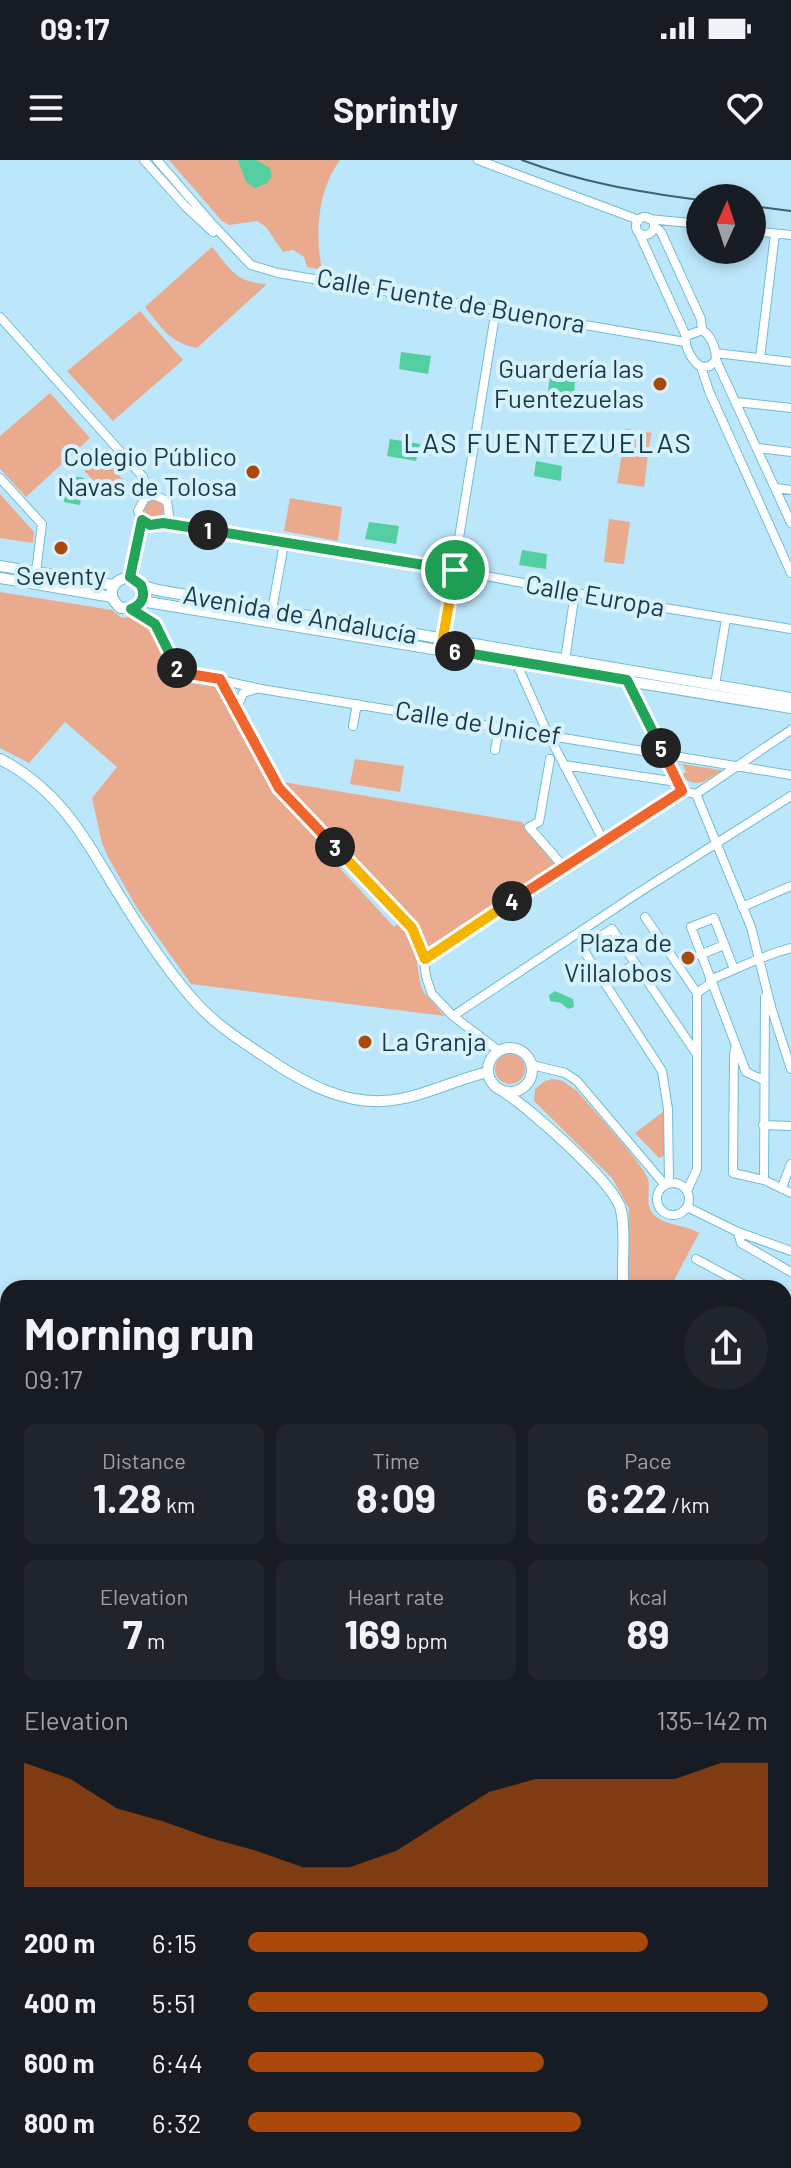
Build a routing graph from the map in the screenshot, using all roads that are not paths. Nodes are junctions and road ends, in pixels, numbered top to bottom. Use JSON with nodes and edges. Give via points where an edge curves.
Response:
{"nodes":[{"id":1,"x":144,"y":160,"type":"edge"},
{"id":2,"x":154,"y":160,"type":"edge"},
{"id":3,"x":478,"y":160,"type":"edge"},
{"id":4,"x":157,"y":176,"type":"junction"},
{"id":5,"x":179,"y":187,"type":"junction"},
{"id":6,"x":647,"y":222,"type":"junction"},
{"id":7,"x":686,"y":223,"type":"edge"},
{"id":8,"x":639,"y":233,"type":"junction"},
{"id":9,"x":766,"y":233,"type":"edge"},
{"id":10,"x":775,"y":234,"type":"junction"},
{"id":11,"x":791,"y":235,"type":"edge"},
{"id":12,"x":227,"y":241,"type":"junction"},
{"id":13,"x":496,"y":309,"type":"junction"},
{"id":14,"x":0,"y":317,"type":"edge"},
{"id":15,"x":702,"y":330,"type":"junction"},
{"id":16,"x":685,"y":339,"type":"junction"},
{"id":17,"x":716,"y":356,"type":"junction"},
{"id":18,"x":760,"y":358,"type":"junction"},
{"id":19,"x":791,"y":362,"type":"edge"},
{"id":20,"x":701,"y":367,"type":"junction"},
{"id":21,"x":736,"y":402,"type":"junction"},
{"id":22,"x":791,"y":408,"type":"edge"},
{"id":23,"x":758,"y":448,"type":"junction"},
{"id":24,"x":791,"y":452,"type":"edge"},
{"id":25,"x":0,"y":478,"type":"edge"},
{"id":26,"x":776,"y":488,"type":"junction"},
{"id":27,"x":791,"y":490,"type":"edge"},
{"id":28,"x":149,"y":495,"type":"junction"},
{"id":29,"x":142,"y":520,"type":"junction"},
{"id":30,"x":163,"y":523,"type":"junction"},
{"id":31,"x":791,"y":523,"type":"edge"},
{"id":32,"x":284,"y":544,"type":"junction"},
{"id":33,"x":0,"y":566,"type":"edge"},
{"id":34,"x":455,"y":570,"type":"junction"},
{"id":35,"x":36,"y":572,"type":"junction"},
{"id":36,"x":791,"y":573,"type":"edge"},
{"id":37,"x":130,"y":577,"type":"junction"},
{"id":38,"x":0,"y":578,"type":"edge"},
{"id":39,"x":113,"y":585,"type":"junction"},
{"id":40,"x":141,"y":585,"type":"junction"},
{"id":41,"x":575,"y":593,"type":"junction"},
{"id":42,"x":112,"y":597,"type":"junction"},
{"id":43,"x":141,"y":601,"type":"junction"},
{"id":44,"x":131,"y":609,"type":"junction"},
{"id":45,"x":272,"y":610,"type":"junction"},
{"id":46,"x":726,"y":619,"type":"junction"},
{"id":47,"x":791,"y":629,"type":"edge"},
{"id":48,"x":442,"y":644,"type":"junction"},
{"id":49,"x":565,"y":660,"type":"junction"},
{"id":50,"x":516,"y":662,"type":"junction"},
{"id":51,"x":220,"y":679,"type":"junction"},
{"id":52,"x":627,"y":680,"type":"junction"},
{"id":53,"x":715,"y":685,"type":"junction"},
{"id":54,"x":261,"y":689,"type":"junction"},
{"id":55,"x":791,"y":698,"type":"edge"},
{"id":56,"x":357,"y":704,"type":"junction"},
{"id":57,"x":237,"y":708,"type":"junction"},
{"id":58,"x":791,"y":708,"type":"edge"},
{"id":59,"x":353,"y":726,"type":"dead end"},
{"id":60,"x":499,"y":728,"type":"junction"},
{"id":61,"x":791,"y":730,"type":"edge"},
{"id":62,"x":548,"y":734,"type":"junction"},
{"id":63,"x":495,"y":750,"type":"dead end"},
{"id":64,"x":664,"y":752,"type":"junction"},
{"id":65,"x":0,"y":759,"type":"edge"},
{"id":66,"x":550,"y":759,"type":"dead end"},
{"id":67,"x":564,"y":765,"type":"junction"},
{"id":68,"x":738,"y":766,"type":"junction"},
{"id":69,"x":791,"y":775,"type":"edge"},
{"id":70,"x":680,"y":786,"type":"junction"},
{"id":71,"x":696,"y":794,"type":"junction"},
{"id":72,"x":791,"y":796,"type":"edge"},
{"id":73,"x":603,"y":840,"type":"junction"},
{"id":74,"x":716,"y":844,"type":"junction"},
{"id":75,"x":564,"y":867,"type":"junction"},
{"id":76,"x":791,"y":886,"type":"edge"},
{"id":77,"x":742,"y":907,"type":"junction"},
{"id":78,"x":645,"y":917,"type":"dead end"},
{"id":79,"x":724,"y":945,"type":"junction"},
{"id":80,"x":791,"y":948,"type":"edge"},
{"id":81,"x":700,"y":955,"type":"junction"},
{"id":82,"x":425,"y":959,"type":"junction"},
{"id":83,"x":759,"y":959,"type":"junction"},
{"id":84,"x":635,"y":964,"type":"junction"},
{"id":85,"x":734,"y":969,"type":"junction"},
{"id":86,"x":710,"y":981,"type":"junction"},
{"id":87,"x":605,"y":983,"type":"junction"},
{"id":88,"x":766,"y":984,"type":"junction"},
{"id":89,"x":697,"y":993,"type":"junction"},
{"id":90,"x":453,"y":1016,"type":"junction"},
{"id":91,"x":736,"y":1044,"type":"junction"},
{"id":92,"x":499,"y":1051,"type":"junction"},
{"id":93,"x":696,"y":1053,"type":"junction"},
{"id":94,"x":532,"y":1065,"type":"junction"},
{"id":95,"x":791,"y":1069,"type":"edge"},
{"id":96,"x":488,"y":1072,"type":"junction"},
{"id":97,"x":763,"y":1080,"type":"junction"},
{"id":98,"x":527,"y":1085,"type":"junction"},
{"id":99,"x":504,"y":1092,"type":"junction"},
{"id":100,"x":534,"y":1114,"type":"junction"},
{"id":101,"x":763,"y":1125,"type":"junction"},
{"id":102,"x":791,"y":1126,"type":"edge"},
{"id":103,"x":791,"y":1164,"type":"edge"},
{"id":104,"x":764,"y":1180,"type":"junction"},
{"id":105,"x":667,"y":1184,"type":"junction"},
{"id":106,"x":782,"y":1187,"type":"junction"},
{"id":107,"x":687,"y":1191,"type":"junction"},
{"id":108,"x":791,"y":1193,"type":"edge"},
{"id":109,"x":687,"y":1207,"type":"junction"},
{"id":110,"x":738,"y":1232,"type":"junction"},
{"id":111,"x":791,"y":1251,"type":"edge"},
{"id":112,"x":696,"y":1259,"type":"dead end"},
{"id":113,"x":791,"y":1272,"type":"edge"},
{"id":114,"x":623,"y":1280,"type":"edge"},
{"id":115,"x":735,"y":1280,"type":"edge"}],
"edges":[{"from":1,"to":4,"type":"street"},
{"from":2,"to":4,"type":"street"},
{"from":2,"to":5,"type":"street"},
{"from":3,"to":6,"type":"street"},
{"from":4,"to":5,"type":"street"},
{"from":4,"to":12,"type":"street"},
{"from":5,"to":12,"type":"street"},
{"from":6,"to":7,"type":"street"},
{"from":6,"to":8,"type":"street","via":[[636,227]]},
{"from":6,"to":8,"type":"street","via":[[648,234]]},
{"from":6,"to":15,"type":"street","via":[[661,232]]},
{"from":8,"to":16,"type":"street"},
{"from":9,"to":10,"type":"street"},
{"from":10,"to":11,"type":"street"},
{"from":10,"to":18,"type":"street"},
{"from":12,"to":13,"type":"street","name":"Calle Fuente de Buenora","via":[[251,265],[278,273]]},
{"from":13,"to":16,"type":"street","name":"Calle Fuente de Buenora"},
{"from":13,"to":34,"type":"street"},
{"from":14,"to":28,"type":"street","via":[[143,477]]},
{"from":15,"to":16,"type":"street"},
{"from":15,"to":17,"type":"street"},
{"from":16,"to":20,"type":"street"},
{"from":17,"to":18,"type":"street"},
{"from":17,"to":20,"type":"street","via":[[710,366]]},
{"from":17,"to":21,"type":"street"},
{"from":18,"to":19,"type":"street"},
{"from":20,"to":36,"type":"street"},
{"from":21,"to":22,"type":"street"},
{"from":21,"to":23,"type":"street"},
{"from":23,"to":24,"type":"street"},
{"from":23,"to":26,"type":"street"},
{"from":25,"to":35,"type":"street","via":[[42,524]]},
{"from":26,"to":27,"type":"street"},
{"from":26,"to":31,"type":"street"},
{"from":28,"to":29,"type":"street","via":[[139,506]]},
{"from":28,"to":30,"type":"street","via":[[159,495],[169,505]]},
{"from":29,"to":30,"type":"street","via":[[154,526]]},
{"from":29,"to":37,"type":"street"},
{"from":30,"to":32,"type":"street","name":"Calle Europa"},
{"from":32,"to":34,"type":"street","name":"Calle Europa"},
{"from":32,"to":45,"type":"street"},
{"from":33,"to":35,"type":"main road"},
{"from":34,"to":41,"type":"street","name":"Calle Europa"},
{"from":34,"to":48,"type":"street"},
{"from":35,"to":39,"type":"main road"},
{"from":37,"to":39,"type":"main road"},
{"from":37,"to":40,"type":"main road"},
{"from":38,"to":42,"type":"main road"},
{"from":39,"to":42,"type":"main road"},
{"from":40,"to":43,"type":"main road"},
{"from":40,"to":45,"type":"main road","name":"Avenida de Andalucía"},
{"from":41,"to":46,"type":"street","name":"Calle Europa"},
{"from":41,"to":49,"type":"street"},
{"from":42,"to":44,"type":"main road","via":[[121,608]]},
{"from":43,"to":44,"type":"main road"},
{"from":43,"to":48,"type":"main road","name":"Avenida de Andalucía"},
{"from":44,"to":51,"type":"street","name":"Calle de Unicef","via":[[155,624],[183,673]]},
{"from":45,"to":48,"type":"main road","name":"Avenida de Andalucía"},
{"from":46,"to":47,"type":"street","name":"Calle Europa"},
{"from":46,"to":53,"type":"street"},
{"from":48,"to":49,"type":"main road","name":"Avenida de Andalucía"},
{"from":48,"to":50,"type":"main road","name":"Avenida de Andalucía"},
{"from":49,"to":53,"type":"main road","name":"Avenida de Andalucía"},
{"from":50,"to":52,"type":"main road","name":"Avenida de Andalucía"},
{"from":50,"to":62,"type":"street"},
{"from":51,"to":54,"type":"street","name":"Calle de Unicef"},
{"from":51,"to":57,"type":"street"},
{"from":52,"to":58,"type":"main road","name":"Avenida de Andalucía"},
{"from":52,"to":64,"type":"street"},
{"from":53,"to":55,"type":"main road","name":"Avenida de Andalucía"},
{"from":54,"to":56,"type":"street","name":"Calle de Unicef"},
{"from":54,"to":57,"type":"street","via":[[243,693]]},
{"from":56,"to":59,"type":"street"},
{"from":56,"to":60,"type":"street","name":"Calle de Unicef"},
{"from":57,"to":82,"type":"street","via":[[279,788],[412,928]]},
{"from":60,"to":62,"type":"street","name":"Calle de Unicef"},
{"from":60,"to":63,"type":"street"},
{"from":61,"to":68,"type":"street"},
{"from":62,"to":64,"type":"street","name":"Calle de Unicef"},
{"from":62,"to":67,"type":"street"},
{"from":64,"to":68,"type":"street","name":"Calle de Unicef"},
{"from":64,"to":70,"type":"street"},
{"from":65,"to":96,"type":"main road","via":[[56,799],[78,826],[155,951],[192,999],[230,1034],[279,1066],[319,1089],[385,1101]]},
{"from":66,"to":75,"type":"street","via":[[539,822],[529,827]]},
{"from":67,"to":70,"type":"street"},
{"from":67,"to":73,"type":"street"},
{"from":68,"to":69,"type":"street","name":"Calle de Unicef"},
{"from":68,"to":71,"type":"street"},
{"from":70,"to":71,"type":"street"},
{"from":70,"to":73,"type":"street"},
{"from":71,"to":74,"type":"street"},
{"from":72,"to":74,"type":"street"},
{"from":73,"to":75,"type":"street"},
{"from":74,"to":77,"type":"street"},
{"from":74,"to":90,"type":"street"},
{"from":75,"to":82,"type":"street"},
{"from":76,"to":77,"type":"street"},
{"from":77,"to":83,"type":"street"},
{"from":78,"to":89,"type":"street"},
{"from":79,"to":81,"type":"street"},
{"from":79,"to":81,"type":"street","via":[[714,918],[691,927]]},
{"from":79,"to":85,"type":"street"},
{"from":80,"to":83,"type":"street"},
{"from":81,"to":86,"type":"street"},
{"from":82,"to":90,"type":"street","via":[[428,986]]},
{"from":83,"to":85,"type":"street"},
{"from":83,"to":88,"type":"street"},
{"from":84,"to":87,"type":"street"},
{"from":84,"to":87,"type":"street","via":[[612,929],[582,948]]},
{"from":84,"to":93,"type":"street"},
{"from":85,"to":86,"type":"street"},
{"from":86,"to":89,"type":"street"},
{"from":86,"to":91,"type":"street"},
{"from":87,"to":105,"type":"street","via":[[662,1071],[668,1109]]},
{"from":88,"to":95,"type":"street"},
{"from":88,"to":97,"type":"street"},
{"from":89,"to":93,"type":"street"},
{"from":90,"to":92,"type":"street"},
{"from":91,"to":97,"type":"street","via":[[746,1072]]},
{"from":91,"to":104,"type":"street","via":[[733,1173]]},
{"from":92,"to":94,"type":"main road","via":[[519,1050]]},
{"from":92,"to":96,"type":"main road"},
{"from":93,"to":107,"type":"street","via":[[697,1169]]},
{"from":94,"to":98,"type":"main road"},
{"from":94,"to":105,"type":"street","via":[[577,1081]]},
{"from":96,"to":99,"type":"main road"},
{"from":97,"to":101,"type":"street"},
{"from":98,"to":99,"type":"main road"},
{"from":98,"to":100,"type":"main road"},
{"from":99,"to":100,"type":"main road"},
{"from":100,"to":114,"type":"main road","via":[[621,1208]]},
{"from":101,"to":102,"type":"street"},
{"from":101,"to":104,"type":"street"},
{"from":103,"to":106,"type":"street"},
{"from":104,"to":106,"type":"street"},
{"from":105,"to":107,"type":"street"},
{"from":105,"to":109,"type":"street","via":[[656,1198],[660,1209],[674,1215]]},
{"from":106,"to":108,"type":"street"},
{"from":107,"to":109,"type":"street"},
{"from":109,"to":110,"type":"street"},
{"from":110,"to":111,"type":"street"},
{"from":110,"to":113,"type":"street","via":[[741,1243]]},
{"from":112,"to":115,"type":"street"}]}
